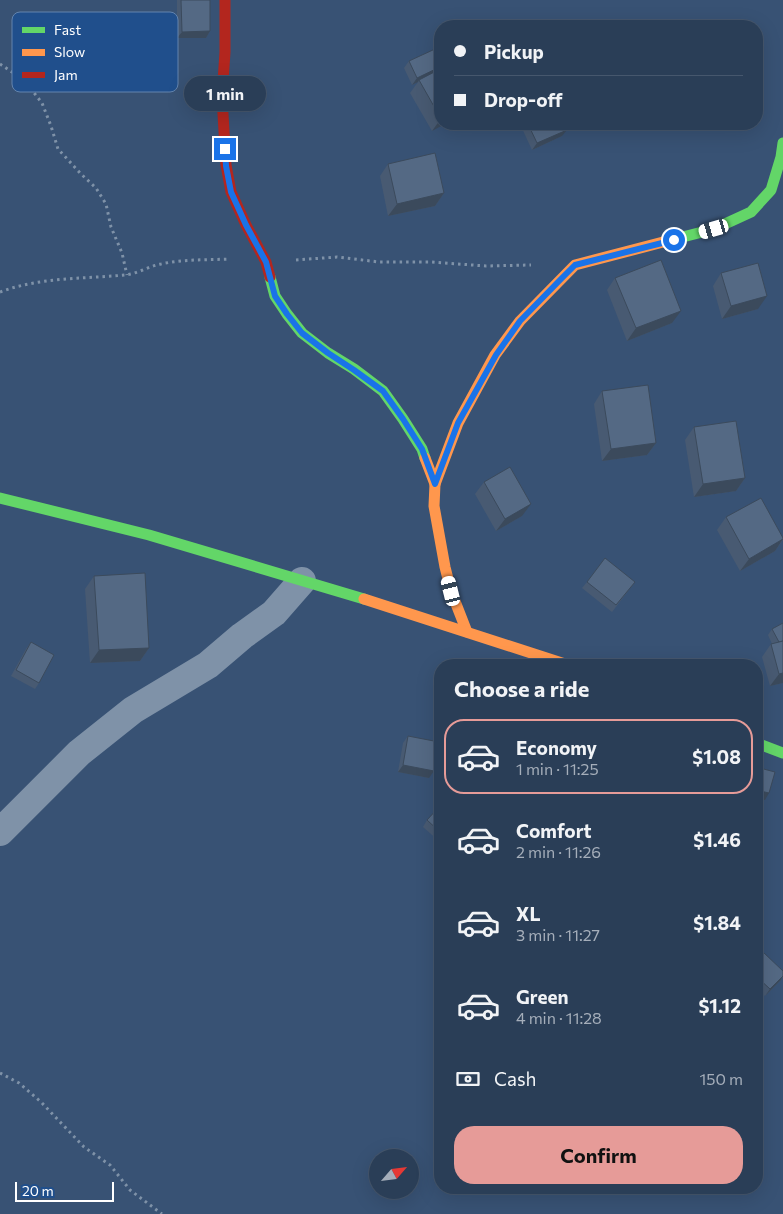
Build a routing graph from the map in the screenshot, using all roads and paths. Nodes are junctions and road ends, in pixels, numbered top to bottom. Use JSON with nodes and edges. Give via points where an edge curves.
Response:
{"nodes":[{"id":1,"x":225,"y":0,"type":"edge"},
{"id":2,"x":0,"y":64,"type":"edge"},
{"id":3,"x":12,"y":72,"type":"edge"},
{"id":4,"x":33,"y":92,"type":"edge"},
{"id":5,"x":783,"y":143,"type":"edge"},
{"id":6,"x":266,"y":262,"type":"junction"},
{"id":7,"x":575,"y":265,"type":"junction"},
{"id":8,"x":127,"y":275,"type":"junction"},
{"id":9,"x":0,"y":292,"type":"edge"},
{"id":10,"x":435,"y":484,"type":"junction"},
{"id":11,"x":0,"y":498,"type":"edge"},
{"id":12,"x":302,"y":581,"type":"junction"},
{"id":13,"x":467,"y":632,"type":"junction"},
{"id":14,"x":550,"y":659,"type":"edge"},
{"id":15,"x":763,"y":745,"type":"edge"},
{"id":16,"x":783,"y":752,"type":"edge"},
{"id":17,"x":0,"y":832,"type":"edge"},
{"id":18,"x":0,"y":1073,"type":"edge"},
{"id":19,"x":162,"y":1214,"type":"edge"}],
"edges":[{"from":1,"to":6,"type":"street","via":[[222,97],[226,166],[231,192]]},
{"from":2,"to":3,"type":"path"},
{"from":4,"to":8,"type":"path","via":[[42,103],[58,149],[96,188],[106,204]]},
{"from":5,"to":7,"type":"street","via":[[771,190],[751,212],[714,229]]},
{"from":6,"to":7,"type":"path","via":[[337,256],[379,262]]},
{"from":6,"to":8,"type":"path","via":[[235,259],[182,261],[160,264]]},
{"from":6,"to":10,"type":"street","via":[[275,296],[302,333],[383,391],[422,449]]},
{"from":7,"to":10,"type":"street","via":[[520,321],[496,355],[458,423]]},
{"from":8,"to":9,"type":"path","via":[[36,282]]},
{"from":10,"to":13,"type":"street","via":[[434,506],[445,567]]},
{"from":11,"to":12,"type":"street","via":[[149,535]]},
{"from":12,"to":13,"type":"street"},
{"from":12,"to":17,"type":"street","via":[[274,613],[208,665],[133,710],[79,754]]},
{"from":13,"to":14,"type":"street"},
{"from":15,"to":16,"type":"street"},
{"from":18,"to":19,"type":"path","via":[[19,1083],[41,1102],[84,1147],[110,1165],[130,1190]]}]}
